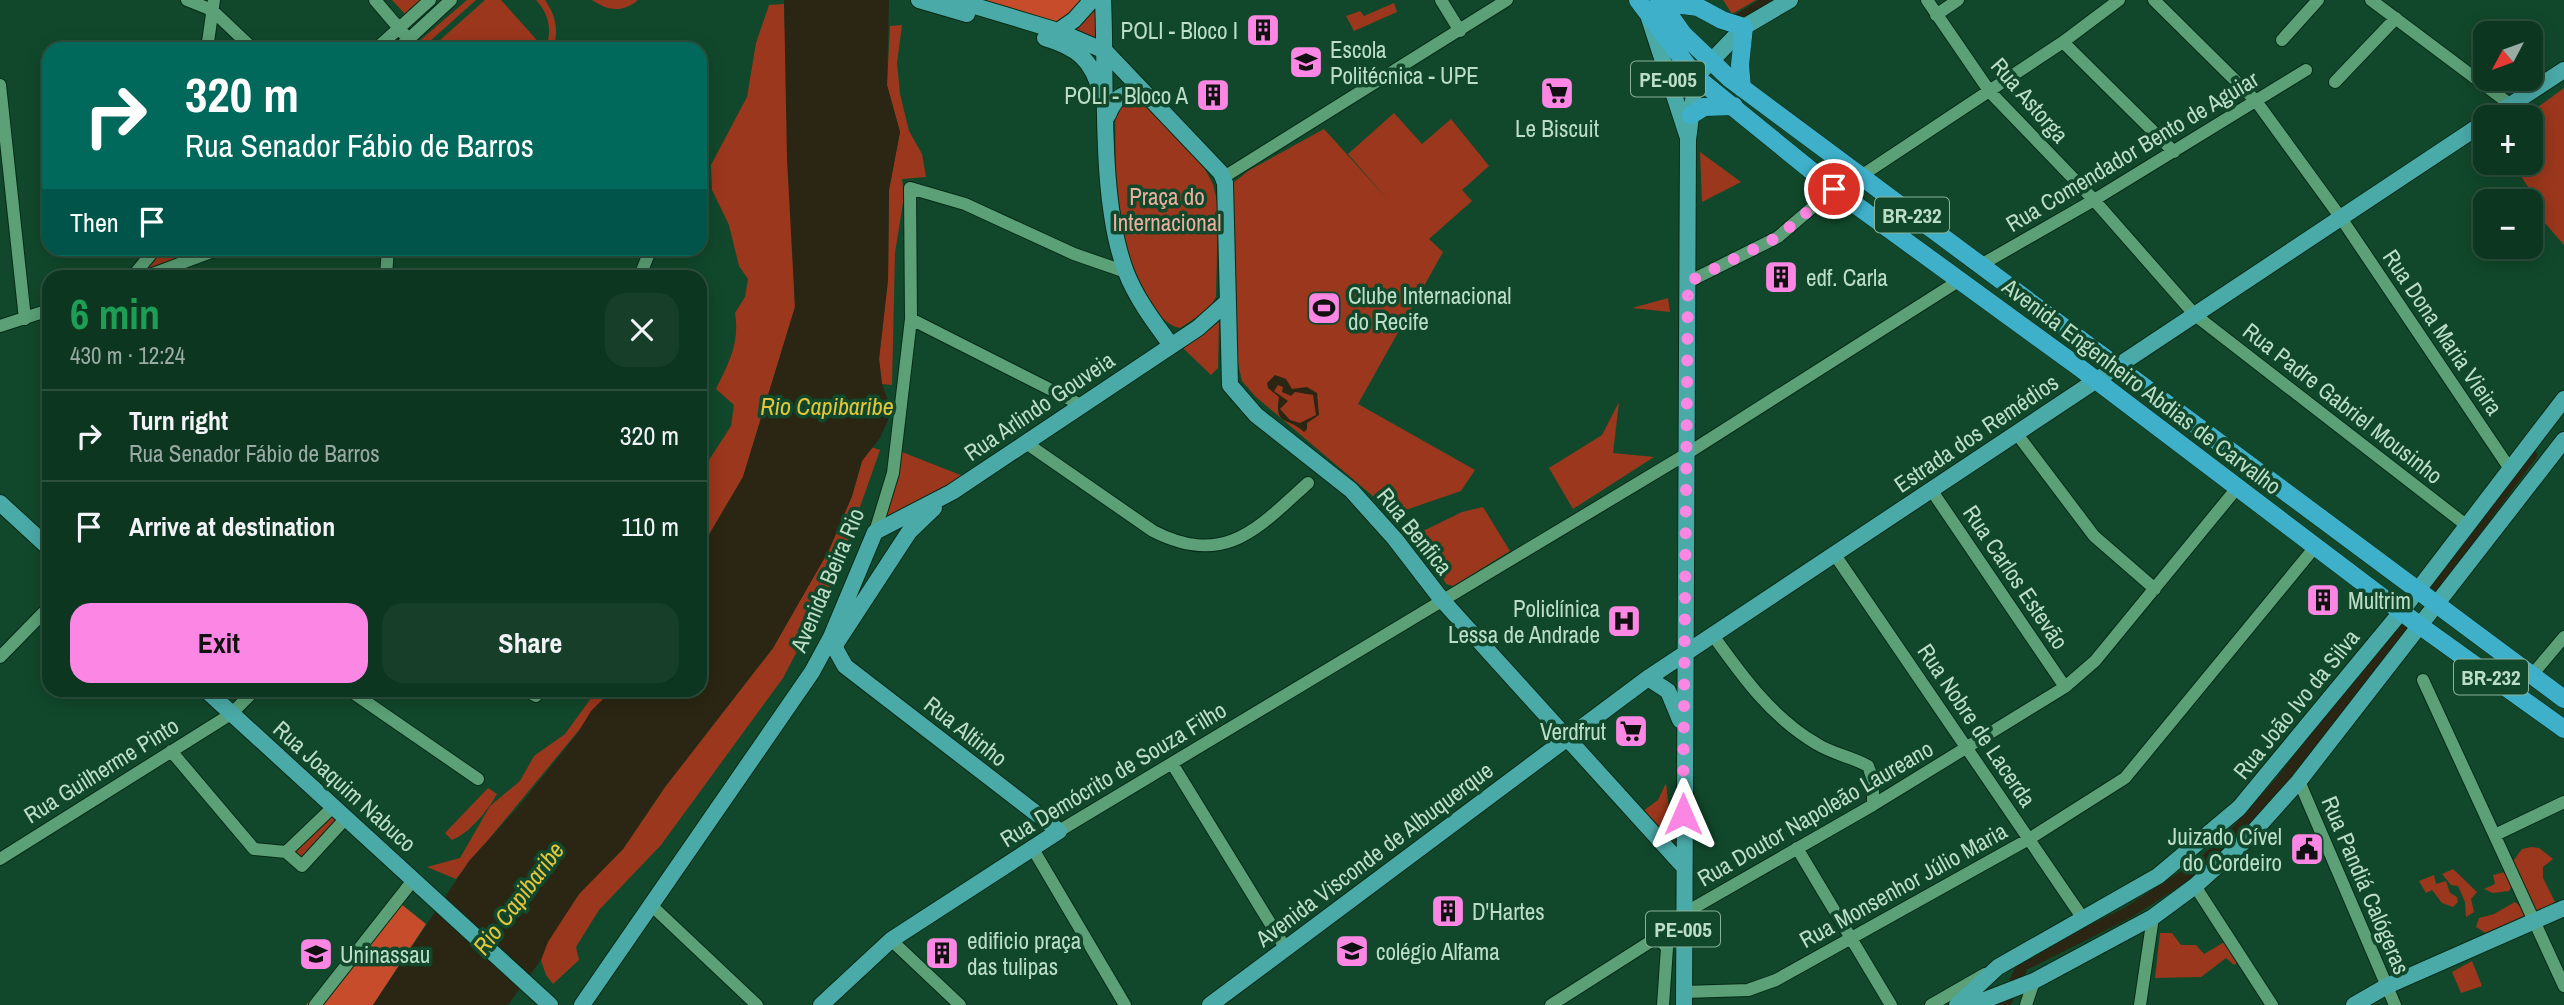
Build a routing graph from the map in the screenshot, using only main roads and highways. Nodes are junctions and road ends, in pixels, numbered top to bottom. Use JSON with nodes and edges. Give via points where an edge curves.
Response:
{"nodes":[{"id":1,"x":955,"y":0,"type":"edge"},
{"id":2,"x":1091,"y":0,"type":"edge"},
{"id":3,"x":1103,"y":0,"type":"edge"},
{"id":4,"x":1638,"y":0,"type":"edge"},
{"id":5,"x":1790,"y":0,"type":"edge"},
{"id":6,"x":923,"y":1,"type":"edge"},
{"id":7,"x":1660,"y":1,"type":"edge"},
{"id":8,"x":1649,"y":18,"type":"junction"},
{"id":9,"x":1744,"y":27,"type":"junction"},
{"id":10,"x":1058,"y":31,"type":"junction"},
{"id":11,"x":1105,"y":51,"type":"junction"},
{"id":12,"x":1709,"y":61,"type":"junction"},
{"id":13,"x":2564,"y":70,"type":"edge"},
{"id":14,"x":1696,"y":77,"type":"junction"},
{"id":15,"x":1742,"y":88,"type":"junction"},
{"id":16,"x":1155,"y":100,"type":"junction"},
{"id":17,"x":2511,"y":105,"type":"edge"},
{"id":18,"x":1734,"y":106,"type":"junction"},
{"id":19,"x":1691,"y":115,"type":"junction"},
{"id":20,"x":1105,"y":122,"type":"junction"},
{"id":21,"x":2473,"y":130,"type":"edge"},
{"id":22,"x":1688,"y":141,"type":"junction"},
{"id":23,"x":1227,"y":302,"type":"junction"},
{"id":24,"x":1158,"y":327,"type":"junction"},
{"id":25,"x":1171,"y":345,"type":"junction"},
{"id":26,"x":1152,"y":358,"type":"junction"},
{"id":27,"x":2117,"y":365,"type":"junction"},
{"id":28,"x":2096,"y":381,"type":"junction"},
{"id":29,"x":2564,"y":399,"type":"edge"},
{"id":30,"x":2564,"y":440,"type":"edge"},
{"id":31,"x":951,"y":492,"type":"junction"},
{"id":32,"x":0,"y":503,"type":"edge"},
{"id":33,"x":875,"y":532,"type":"joint"},
{"id":34,"x":42,"y":542,"type":"edge"},
{"id":35,"x":2416,"y":591,"type":"junction"},
{"id":36,"x":2434,"y":604,"type":"junction"},
{"id":37,"x":2401,"y":612,"type":"junction"},
{"id":38,"x":2419,"y":625,"type":"junction"},
{"id":39,"x":1685,"y":653,"type":"junction"},
{"id":40,"x":845,"y":666,"type":"junction"},
{"id":41,"x":812,"y":672,"type":"junction"},
{"id":42,"x":1648,"y":678,"type":"junction"},
{"id":43,"x":213,"y":697,"type":"edge"},
{"id":44,"x":2564,"y":699,"type":"edge"},
{"id":45,"x":2564,"y":729,"type":"edge"},
{"id":46,"x":1684,"y":736,"type":"junction"},
{"id":47,"x":1565,"y":738,"type":"junction"},
{"id":48,"x":1059,"y":831,"type":"joint"},
{"id":49,"x":1683,"y":866,"type":"junction"},
{"id":50,"x":2564,"y":908,"type":"edge"},
{"id":51,"x":2010,"y":993,"type":"edge"},
{"id":52,"x":1684,"y":998,"type":"edge"},
{"id":53,"x":550,"y":1002,"type":"edge"},
{"id":54,"x":582,"y":1005,"type":"edge"},
{"id":55,"x":821,"y":1005,"type":"edge"},
{"id":56,"x":1210,"y":1005,"type":"edge"},
{"id":57,"x":1957,"y":1005,"type":"edge"},
{"id":58,"x":1972,"y":1005,"type":"edge"},
{"id":59,"x":2354,"y":1005,"type":"edge"}],
"edges":[{"from":1,"to":10,"type":"main road"},
{"from":2,"to":10,"type":"main road"},
{"from":3,"to":11,"type":"main road"},
{"from":4,"to":8,"type":"highway","number":"BR-232"},
{"from":5,"to":9,"type":"main road"},
{"from":6,"to":20,"type":"main road","via":[[1072,48],[1094,70]]},
{"from":7,"to":9,"type":"highway","via":[[1698,7]]},
{"from":7,"to":12,"type":"highway","number":"BR-232"},
{"from":8,"to":14,"type":"highway","number":"BR-232"},
{"from":8,"to":22,"type":"main road","number":"PE-005"},
{"from":9,"to":12,"type":"main road"},
{"from":9,"to":15,"type":"highway"},
{"from":10,"to":11,"type":"main road"},
{"from":11,"to":16,"type":"main road"},
{"from":11,"to":20,"type":"main road"},
{"from":12,"to":14,"type":"main road"},
{"from":12,"to":15,"type":"highway","name":"Avenida Engenheiro Abdias de Carvalho","number":"BR-232"},
{"from":13,"to":17,"type":"main road"},
{"from":14,"to":18,"type":"highway","name":"Avenida Engenheiro Abdias de Carvalho","number":"BR-232"},
{"from":14,"to":19,"type":"main road","number":"PE-005"},
{"from":15,"to":27,"type":"highway","name":"Avenida Engenheiro Abdias de Carvalho","number":"BR-232"},
{"from":16,"to":20,"type":"main road","via":[[1122,94]]},
{"from":16,"to":23,"type":"main road","name":"Rua Benfica","via":[[1224,177]]},
{"from":18,"to":19,"type":"highway","via":[[1704,107]]},
{"from":18,"to":28,"type":"highway","name":"Avenida Engenheiro Abdias de Carvalho","number":"BR-232","via":[[1834,189]]},
{"from":19,"to":22,"type":"main road","number":"PE-005"},
{"from":20,"to":24,"type":"main road","via":[[1113,225],[1126,272]]},
{"from":21,"to":27,"type":"main road","name":"Estrada dos Remédios"},
{"from":22,"to":39,"type":"main road","number":"PE-005"},
{"from":23,"to":25,"type":"main road"},
{"from":23,"to":47,"type":"main road","name":"Rua Benfica","via":[[1230,384],[1256,415],[1352,490]]},
{"from":24,"to":25,"type":"main road"},
{"from":24,"to":26,"type":"main road","name":"Rua Arlindo Gouveia","via":[[1158,348]]},
{"from":25,"to":26,"type":"main road","name":"Rua Arlindo Gouveia"},
{"from":26,"to":31,"type":"main road","name":"Rua Arlindo Gouveia"},
{"from":27,"to":28,"type":"main road","name":"Estrada dos Remédios"},
{"from":27,"to":35,"type":"highway","name":"Avenida Engenheiro Abdias de Carvalho","number":"BR-232"},
{"from":28,"to":37,"type":"highway","name":"Avenida Engenheiro Abdias de Carvalho","number":"BR-232"},
{"from":28,"to":39,"type":"main road","name":"Estrada dos Remédios"},
{"from":29,"to":35,"type":"main road","name":"Rua João Ivo da Silva"},
{"from":30,"to":36,"type":"main road","name":"Rua João Ivo da Silva"},
{"from":31,"to":33,"type":"main road","name":"Rua Arlindo Gouveia"},
{"from":31,"to":40,"type":"main road","name":"Rua Arlindo Gouveia","via":[[909,532],[837,642],[835,648]]},
{"from":32,"to":34,"type":"main road"},
{"from":33,"to":41,"type":"main road","name":"Avenida Beira Rio"},
{"from":35,"to":36,"type":"highway","name":"Avenida Engenheiro Abdias de Carvalho","number":"BR-232"},
{"from":35,"to":37,"type":"main road","name":"Rua João Ivo da Silva"},
{"from":36,"to":38,"type":"main road","name":"Rua João Ivo da Silva"},
{"from":36,"to":44,"type":"highway","name":"Avenida Engenheiro Abdias de Carvalho","number":"BR-232"},
{"from":37,"to":38,"type":"highway","name":"Avenida Engenheiro Abdias de Carvalho","number":"BR-232"},
{"from":37,"to":57,"type":"main road","name":"Rua João Ivo da Silva","via":[[2239,808],[2158,876],[1998,967]]},
{"from":38,"to":45,"type":"highway","name":"Avenida Engenheiro Abdias de Carvalho","number":"BR-232"},
{"from":38,"to":51,"type":"main road","name":"Rua João Ivo da Silva","via":[[2299,781],[2247,839],[2195,886],[2153,917]]},
{"from":39,"to":42,"type":"main road","name":"Estrada dos Remédios"},
{"from":39,"to":46,"type":"main road","number":"PE-005"},
{"from":40,"to":41,"type":"main road","via":[[828,664]]},
{"from":40,"to":48,"type":"main road","name":"Rua Altinho"},
{"from":41,"to":54,"type":"main road","name":"Avenida Beira Rio"},
{"from":42,"to":46,"type":"main road","via":[[1672,697]]},
{"from":42,"to":47,"type":"main road","name":"Estrada dos Remédios"},
{"from":43,"to":53,"type":"main road","name":"Rua Joaquim Nabuco"},
{"from":46,"to":49,"type":"main road","number":"PE-005"},
{"from":47,"to":49,"type":"main road","name":"Rua Benfica"},
{"from":47,"to":56,"type":"main road","name":"Avenida Visconde de Albuquerque"},
{"from":48,"to":55,"type":"main road","name":"Rua Demócrito de Souza Filho","via":[[891,940]]},
{"from":49,"to":52,"type":"main road","number":"PE-005"},
{"from":50,"to":59,"type":"main road"},
{"from":51,"to":58,"type":"main road","name":"Rua João Ivo da Silva"}]}
